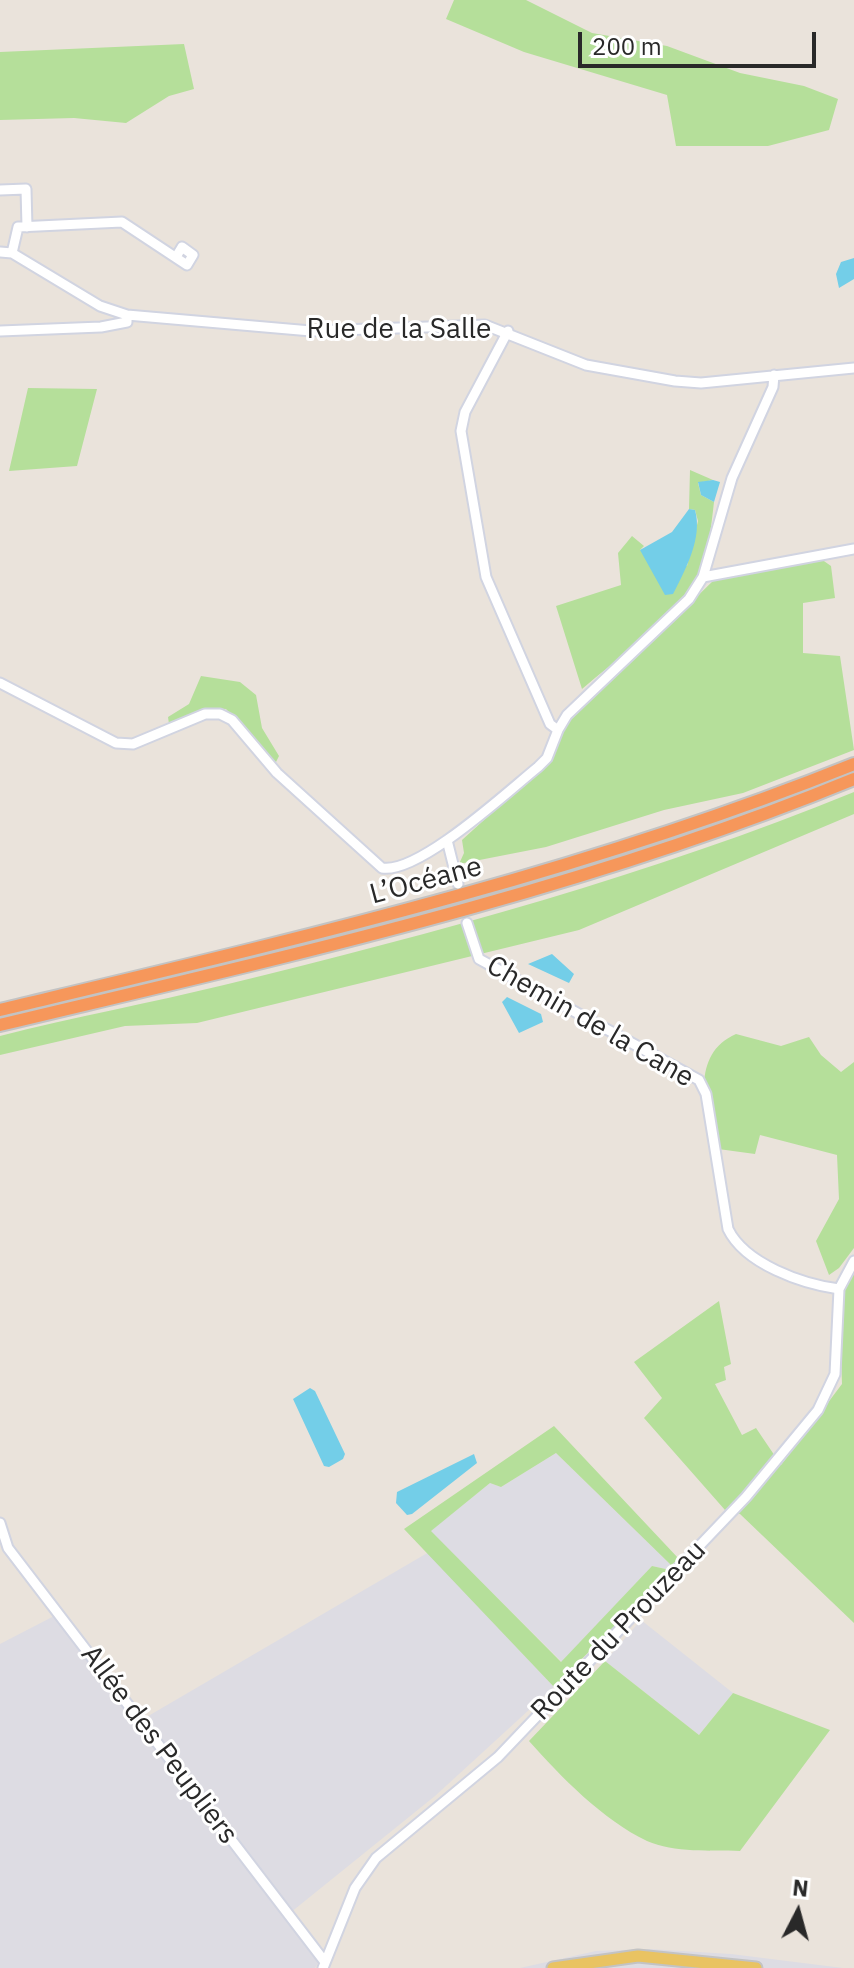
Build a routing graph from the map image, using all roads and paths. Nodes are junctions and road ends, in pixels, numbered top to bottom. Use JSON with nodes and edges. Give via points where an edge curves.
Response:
{"nodes":[{"id":1,"x":0,"y":190,"type":"edge"},
{"id":2,"x":27,"y":227,"type":"junction"},
{"id":3,"x":0,"y":252,"type":"edge"},
{"id":4,"x":12,"y":253,"type":"junction"},
{"id":5,"x":176,"y":257,"type":"dead end"},
{"id":6,"x":127,"y":315,"type":"junction"},
{"id":7,"x":0,"y":331,"type":"edge"},
{"id":8,"x":508,"y":331,"type":"junction"},
{"id":9,"x":854,"y":368,"type":"edge"},
{"id":10,"x":774,"y":375,"type":"junction"},
{"id":11,"x":854,"y":549,"type":"edge"},
{"id":12,"x":703,"y":577,"type":"junction"},
{"id":13,"x":0,"y":683,"type":"edge"},
{"id":14,"x":558,"y":730,"type":"junction"},
{"id":15,"x":854,"y":764,"type":"edge"},
{"id":16,"x":854,"y":779,"type":"edge"},
{"id":17,"x":447,"y":840,"type":"junction"},
{"id":18,"x":458,"y":884,"type":"dead end"},
{"id":19,"x":467,"y":923,"type":"dead end"},
{"id":20,"x":0,"y":1010,"type":"edge"},
{"id":21,"x":0,"y":1025,"type":"edge"},
{"id":22,"x":854,"y":1261,"type":"edge"},
{"id":23,"x":839,"y":1289,"type":"junction"},
{"id":24,"x":0,"y":1523,"type":"edge"},
{"id":25,"x":324,"y":1965,"type":"edge"},
{"id":26,"x":553,"y":1968,"type":"edge"},
{"id":27,"x":756,"y":1968,"type":"edge"}],
"edges":[{"from":1,"to":2,"type":"street","via":[[26,189]]},
{"from":2,"to":4,"type":"street","via":[[18,227]]},
{"from":2,"to":5,"type":"street","via":[[122,222]]},
{"from":3,"to":4,"type":"street","name":"Rue de la Salle"},
{"from":4,"to":6,"type":"street","name":"Rue de la Salle","via":[[100,306]]},
{"from":6,"to":7,"type":"street","via":[[127,322],[101,327]]},
{"from":6,"to":8,"type":"street","name":"Rue de la Salle","via":[[311,331],[475,324]]},
{"from":8,"to":10,"type":"street","name":"Rue de la Salle","via":[[586,365],[675,381]]},
{"from":8,"to":14,"type":"street","via":[[465,412],[461,431],[486,577],[550,724]]},
{"from":9,"to":10,"type":"street","name":"Rue de la Salle"},
{"from":10,"to":12,"type":"street","via":[[732,478]]},
{"from":11,"to":12,"type":"street"},
{"from":12,"to":14,"type":"street","via":[[689,599],[567,715]]},
{"from":13,"to":17,"type":"street","via":[[116,743],[133,744],[205,714],[220,714],[382,868],[405,867]]},
{"from":14,"to":17,"type":"street","via":[[538,767]]},
{"from":15,"to":20,"type":"highway","name":"L’Océane","via":[[705,820],[504,884]]},
{"from":16,"to":21,"type":"highway","name":"L’Océane","via":[[663,850],[482,906]]},
{"from":17,"to":18,"type":"street"},
{"from":19,"to":23,"type":"street","name":"Chemin de la Cane","via":[[479,959],[699,1080],[735,1243],[799,1279]]},
{"from":22,"to":23,"type":"street","name":"Route du Prouzeau"},
{"from":23,"to":25,"type":"street","name":"Route du Prouzeau","via":[[835,1374],[818,1410],[746,1497],[498,1757],[376,1858],[355,1888]]},
{"from":24,"to":25,"type":"street","name":"Allée des Peupliers","via":[[8,1548]]},
{"from":26,"to":27,"type":"main road","via":[[638,1956]]}]}
